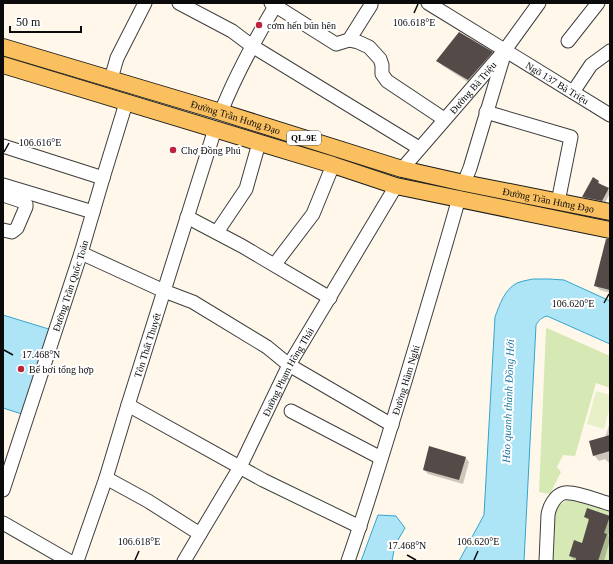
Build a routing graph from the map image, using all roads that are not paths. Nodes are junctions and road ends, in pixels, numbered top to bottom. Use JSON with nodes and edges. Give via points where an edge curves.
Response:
{"nodes":[{"id":1,"x":145,"y":3,"type":"edge"},
{"id":2,"x":179,"y":3,"type":"edge"},
{"id":3,"x":371,"y":3,"type":"edge"},
{"id":4,"x":428,"y":3,"type":"edge"},
{"id":5,"x":538,"y":3,"type":"edge"},
{"id":6,"x":598,"y":3,"type":"edge"},
{"id":7,"x":275,"y":4,"type":"edge"},
{"id":8,"x":350,"y":40,"type":"junction"},
{"id":9,"x":568,"y":41,"type":"dead end"},
{"id":10,"x":252,"y":46,"type":"junction"},
{"id":11,"x":3,"y":47,"type":"edge"},
{"id":12,"x":505,"y":50,"type":"junction"},
{"id":13,"x":610,"y":51,"type":"edge"},
{"id":14,"x":3,"y":65,"type":"edge"},
{"id":15,"x":111,"y":79,"type":"junction"},
{"id":16,"x":573,"y":92,"type":"junction"},
{"id":17,"x":126,"y":103,"type":"junction"},
{"id":18,"x":221,"y":112,"type":"junction"},
{"id":19,"x":486,"y":112,"type":"junction"},
{"id":20,"x":610,"y":115,"type":"edge"},
{"id":21,"x":444,"y":120,"type":"junction"},
{"id":22,"x":215,"y":129,"type":"junction"},
{"id":23,"x":259,"y":143,"type":"junction"},
{"id":24,"x":3,"y":146,"type":"edge"},
{"id":25,"x":420,"y":148,"type":"junction"},
{"id":26,"x":333,"y":165,"type":"junction"},
{"id":27,"x":402,"y":169,"type":"junction"},
{"id":28,"x":103,"y":178,"type":"junction"},
{"id":29,"x":464,"y":183,"type":"junction"},
{"id":30,"x":3,"y":185,"type":"edge"},
{"id":31,"x":396,"y":186,"type":"junction"},
{"id":32,"x":3,"y":195,"type":"edge"},
{"id":33,"x":458,"y":198,"type":"junction"},
{"id":34,"x":558,"y":202,"type":"junction"},
{"id":35,"x":93,"y":212,"type":"junction"},
{"id":36,"x":610,"y":212,"type":"edge"},
{"id":37,"x":187,"y":217,"type":"junction"},
{"id":38,"x":3,"y":230,"type":"edge"},
{"id":39,"x":610,"y":230,"type":"edge"},
{"id":40,"x":217,"y":232,"type":"junction"},
{"id":41,"x":81,"y":253,"type":"junction"},
{"id":42,"x":275,"y":264,"type":"junction"},
{"id":43,"x":164,"y":291,"type":"junction"},
{"id":44,"x":330,"y":298,"type":"junction"},
{"id":45,"x":290,"y":365,"type":"junction"},
{"id":46,"x":128,"y":405,"type":"junction"},
{"id":47,"x":291,"y":411,"type":"dead end"},
{"id":48,"x":392,"y":425,"type":"junction"},
{"id":49,"x":381,"y":458,"type":"junction"},
{"id":50,"x":240,"y":467,"type":"junction"},
{"id":51,"x":106,"y":478,"type":"junction"},
{"id":52,"x":3,"y":490,"type":"edge"},
{"id":53,"x":610,"y":504,"type":"edge"},
{"id":54,"x":3,"y":523,"type":"edge"},
{"id":55,"x":360,"y":527,"type":"junction"},
{"id":56,"x":200,"y":534,"type":"junction"},
{"id":57,"x":69,"y":561,"type":"edge"},
{"id":58,"x":77,"y":561,"type":"edge"},
{"id":59,"x":184,"y":561,"type":"edge"},
{"id":60,"x":348,"y":561,"type":"edge"},
{"id":61,"x":546,"y":561,"type":"edge"}],
"edges":[{"from":1,"to":15,"type":"street","via":[[117,58]]},
{"from":2,"to":10,"type":"street","via":[[232,31]]},
{"from":3,"to":8,"type":"street"},
{"from":4,"to":12,"type":"street","name":"Ngõ 137 Bà Triệu"},
{"from":5,"to":12,"type":"street","name":"Đường Bà Triệu"},
{"from":6,"to":9,"type":"street"},
{"from":7,"to":8,"type":"street","via":[[336,44]]},
{"from":7,"to":10,"type":"street"},
{"from":8,"to":21,"type":"street","via":[[369,47],[380,59],[382,74],[387,81]]},
{"from":10,"to":18,"type":"street","via":[[230,88]]},
{"from":10,"to":25,"type":"street"},
{"from":11,"to":15,"type":"main road","name":"Đường Trần Hưng Đạo","number":"QL.9E"},
{"from":12,"to":16,"type":"street","name":"Ngõ 137 Bà Triệu"},
{"from":12,"to":19,"type":"street"},
{"from":12,"to":21,"type":"street","name":"Đường Bà Triệu"},
{"from":13,"to":16,"type":"street","via":[[591,65]]},
{"from":14,"to":17,"type":"main road","name":"Đường Trần Hưng Đạo","number":"QL.9E"},
{"from":15,"to":18,"type":"main road","name":"Đường Trần Hưng Đạo","number":"QL.9E"},
{"from":16,"to":20,"type":"street","name":"Ngõ 137 Bà Triệu"},
{"from":17,"to":22,"type":"main road","name":"Đường Trần Hưng Đạo","number":"QL.9E"},
{"from":17,"to":28,"type":"street","name":"Đường Trần Quốc Toản"},
{"from":18,"to":22,"type":"main road"},
{"from":18,"to":27,"type":"main road","name":"Đường Trần Hưng Đạo","number":"QL.9E"},
{"from":19,"to":29,"type":"street"},
{"from":19,"to":34,"type":"street","via":[[571,137]]},
{"from":21,"to":25,"type":"street","name":"Đường Bà Triệu"},
{"from":22,"to":23,"type":"main road","name":"Đường Trần Hưng Đạo","number":"QL.9E"},
{"from":22,"to":37,"type":"street","name":"Tôn Thất Thuyết"},
{"from":23,"to":26,"type":"main road","name":"Đường Trần Hưng Đạo","number":"QL.9E"},
{"from":23,"to":40,"type":"street","via":[[246,189]]},
{"from":24,"to":28,"type":"street"},
{"from":25,"to":27,"type":"street","name":"Đường Bà Triệu"},
{"from":26,"to":31,"type":"main road","name":"Đường Trần Hưng Đạo","number":"QL.9E"},
{"from":26,"to":42,"type":"street","via":[[316,209]]},
{"from":27,"to":29,"type":"main road","name":"Đường Trần Hưng Đạo","number":"QL.9E"},
{"from":28,"to":35,"type":"street","name":"Đường Trần Quốc Toản"},
{"from":29,"to":33,"type":"main road"},
{"from":29,"to":34,"type":"main road","name":"Đường Trần Hưng Đạo","number":"QL.9E"},
{"from":30,"to":35,"type":"street"},
{"from":31,"to":33,"type":"main road","name":"Đường Trần Hưng Đạo","number":"QL.9E"},
{"from":31,"to":44,"type":"street","name":"Đường Phạm Hồng Thái"},
{"from":32,"to":38,"type":"street","via":[[26,204],[17,228],[12,232]]},
{"from":33,"to":39,"type":"main road","name":"Đường Trần Hưng Đạo","number":"QL.9E"},
{"from":33,"to":48,"type":"street","name":"Đường Hàm Nghi"},
{"from":34,"to":36,"type":"main road","name":"Đường Trần Hưng Đạo","number":"QL.9E"},
{"from":35,"to":41,"type":"street","name":"Đường Trần Quốc Toản"},
{"from":37,"to":40,"type":"street"},
{"from":37,"to":43,"type":"street","name":"Tôn Thất Thuyết"},
{"from":40,"to":42,"type":"street"},
{"from":41,"to":43,"type":"street"},
{"from":41,"to":52,"type":"street","name":"Đường Trần Quốc Toản"},
{"from":42,"to":44,"type":"street"},
{"from":43,"to":45,"type":"street","via":[[192,302],[266,347]]},
{"from":43,"to":46,"type":"street","name":"Tôn Thất Thuyết"},
{"from":44,"to":45,"type":"street","name":"Đường Phạm Hồng Thái"},
{"from":45,"to":48,"type":"street"},
{"from":45,"to":50,"type":"street","name":"Đường Phạm Hồng Thái"},
{"from":46,"to":50,"type":"street"},
{"from":46,"to":51,"type":"street","name":"Tôn Thất Thuyết"},
{"from":47,"to":49,"type":"street"},
{"from":48,"to":49,"type":"street","name":"Đường Hàm Nghi"},
{"from":49,"to":55,"type":"street","name":"Đường Hàm Nghi"},
{"from":50,"to":55,"type":"street"},
{"from":50,"to":56,"type":"street","name":"Đường Phạm Hồng Thái"},
{"from":51,"to":56,"type":"street"},
{"from":51,"to":58,"type":"street","name":"Tôn Thất Thuyết"},
{"from":53,"to":61,"type":"street","via":[[572,493],[558,496],[549,508]]},
{"from":54,"to":57,"type":"street"},
{"from":55,"to":60,"type":"street","name":"Đường Hàm Nghi"},
{"from":56,"to":59,"type":"street","name":"Đường Phạm Hồng Thái"}]}
